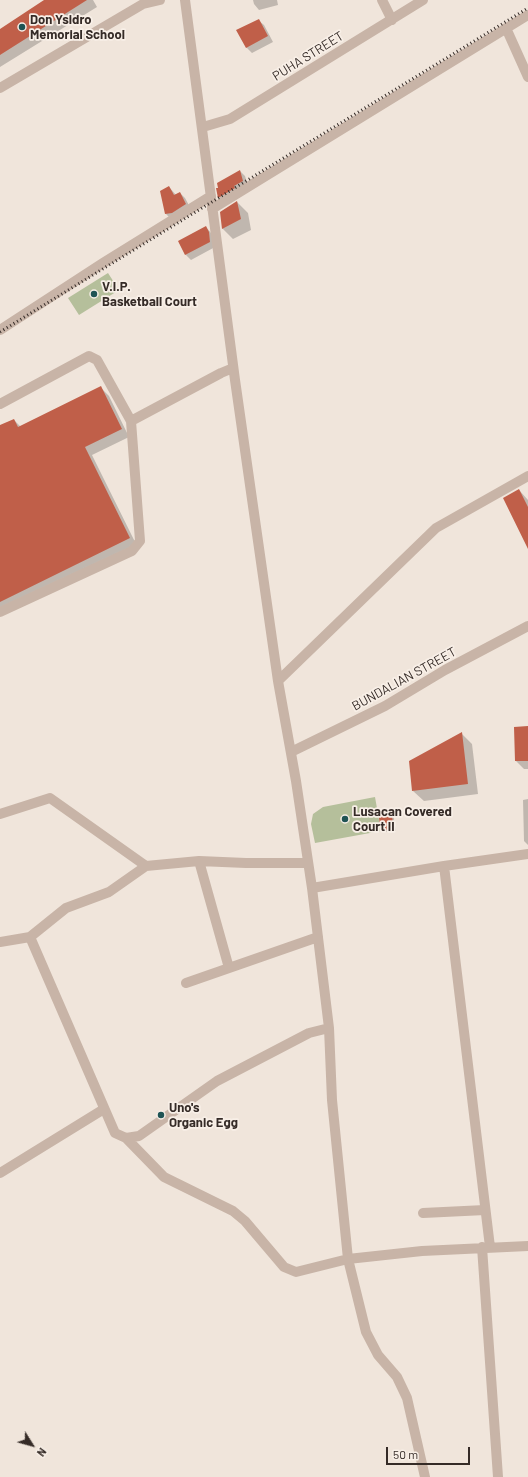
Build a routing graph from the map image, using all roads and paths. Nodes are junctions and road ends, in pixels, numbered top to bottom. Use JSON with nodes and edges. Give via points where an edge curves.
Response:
{"nodes":[{"id":1,"x":160,"y":0,"type":"edge"},
{"id":2,"x":185,"y":0,"type":"edge"},
{"id":3,"x":382,"y":0,"type":"edge"},
{"id":4,"x":423,"y":0,"type":"edge"},
{"id":5,"x":528,"y":15,"type":"edge"},
{"id":6,"x":392,"y":20,"type":"junction"},
{"id":7,"x":506,"y":28,"type":"junction"},
{"id":8,"x":528,"y":76,"type":"edge"},
{"id":9,"x":0,"y":88,"type":"edge"},
{"id":10,"x":203,"y":127,"type":"junction"},
{"id":11,"x":211,"y":196,"type":"junction"},
{"id":12,"x":212,"y":209,"type":"junction"},
{"id":13,"x":0,"y":330,"type":"edge"},
{"id":14,"x":233,"y":368,"type":"junction"},
{"id":15,"x":0,"y":404,"type":"edge"},
{"id":16,"x":131,"y":421,"type":"junction"},
{"id":17,"x":528,"y":476,"type":"edge"},
{"id":18,"x":0,"y":612,"type":"edge"},
{"id":19,"x":528,"y":626,"type":"edge"},
{"id":20,"x":278,"y":681,"type":"junction"},
{"id":21,"x":291,"y":752,"type":"junction"},
{"id":22,"x":0,"y":814,"type":"edge"},
{"id":23,"x":528,"y":854,"type":"edge"},
{"id":24,"x":199,"y":861,"type":"junction"},
{"id":25,"x":308,"y":863,"type":"junction"},
{"id":26,"x":146,"y":866,"type":"junction"},
{"id":27,"x":444,"y":866,"type":"junction"},
{"id":28,"x":312,"y":888,"type":"junction"},
{"id":29,"x":30,"y":937,"type":"junction"},
{"id":30,"x":318,"y":937,"type":"junction"},
{"id":31,"x":0,"y":942,"type":"edge"},
{"id":32,"x":229,"y":968,"type":"junction"},
{"id":33,"x":186,"y":983,"type":"dead end"},
{"id":34,"x":329,"y":1028,"type":"junction"},
{"id":35,"x":104,"y":1109,"type":"junction"},
{"id":36,"x":126,"y":1138,"type":"junction"},
{"id":37,"x":0,"y":1173,"type":"edge"},
{"id":38,"x":485,"y":1210,"type":"junction"},
{"id":39,"x":423,"y":1213,"type":"dead end"},
{"id":40,"x":528,"y":1246,"type":"edge"},
{"id":41,"x":486,"y":1247,"type":"junction"},
{"id":42,"x":348,"y":1259,"type":"junction"},
{"id":43,"x":425,"y":1477,"type":"edge"},
{"id":44,"x":498,"y":1477,"type":"edge"}],
"edges":[{"from":1,"to":9,"type":"street","via":[[143,4]]},
{"from":2,"to":10,"type":"street"},
{"from":3,"to":6,"type":"street"},
{"from":4,"to":6,"type":"street","name":"PUHA STREET"},
{"from":5,"to":7,"type":"street"},
{"from":6,"to":10,"type":"street","name":"PUHA STREET","via":[[230,119]]},
{"from":7,"to":8,"type":"street"},
{"from":7,"to":12,"type":"street"},
{"from":10,"to":11,"type":"street"},
{"from":11,"to":12,"type":"street"},
{"from":11,"to":13,"type":"street"},
{"from":12,"to":14,"type":"street"},
{"from":14,"to":16,"type":"street"},
{"from":14,"to":20,"type":"street"},
{"from":15,"to":16,"type":"street","via":[[89,356],[97,360]]},
{"from":16,"to":18,"type":"street","via":[[140,541],[132,551]]},
{"from":17,"to":20,"type":"street","via":[[436,528]]},
{"from":19,"to":21,"type":"street","name":"BUNDALIAN STREET","via":[[445,670],[385,706]]},
{"from":20,"to":21,"type":"street"},
{"from":21,"to":25,"type":"street"},
{"from":22,"to":26,"type":"street","via":[[50,798]]},
{"from":23,"to":27,"type":"street"},
{"from":24,"to":25,"type":"street"},
{"from":24,"to":26,"type":"street"},
{"from":24,"to":32,"type":"street"},
{"from":25,"to":28,"type":"street"},
{"from":26,"to":29,"type":"street","via":[[109,892],[66,908]]},
{"from":27,"to":28,"type":"street"},
{"from":27,"to":38,"type":"street"},
{"from":28,"to":30,"type":"street"},
{"from":29,"to":31,"type":"street"},
{"from":29,"to":35,"type":"street"},
{"from":30,"to":32,"type":"street"},
{"from":30,"to":34,"type":"street"},
{"from":32,"to":33,"type":"street"},
{"from":34,"to":36,"type":"street","via":[[309,1033],[216,1081],[153,1128],[139,1136]]},
{"from":34,"to":42,"type":"street","via":[[332,1100]]},
{"from":35,"to":36,"type":"street","via":[[115,1133]]},
{"from":35,"to":37,"type":"street"},
{"from":36,"to":42,"type":"street","via":[[164,1177],[233,1211],[245,1221],[284,1267],[296,1272]]},
{"from":38,"to":39,"type":"street"},
{"from":38,"to":41,"type":"street"},
{"from":40,"to":41,"type":"street"},
{"from":41,"to":42,"type":"street"},
{"from":41,"to":44,"type":"street"},
{"from":42,"to":43,"type":"street","via":[[366,1332],[378,1355],[397,1377],[407,1398]]}]}
